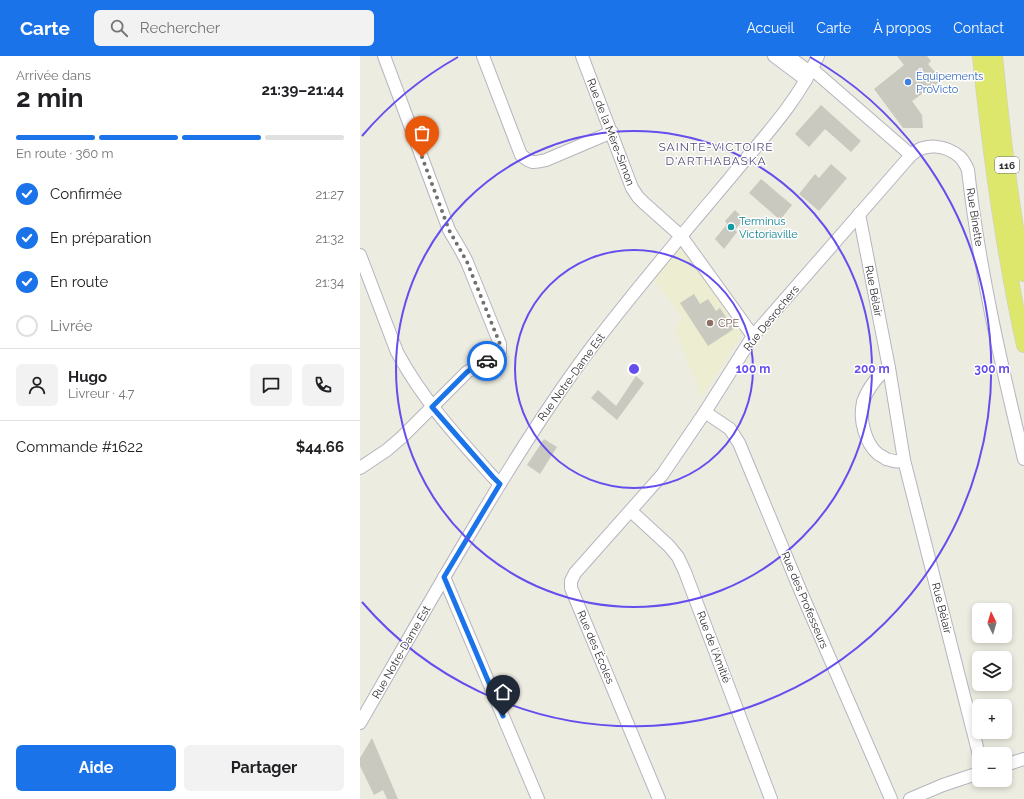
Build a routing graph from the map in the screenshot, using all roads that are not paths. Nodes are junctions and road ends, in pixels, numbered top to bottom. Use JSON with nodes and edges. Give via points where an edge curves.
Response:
{"nodes":[{"id":1,"x":384,"y":56,"type":"edge"},
{"id":2,"x":483,"y":56,"type":"edge"},
{"id":3,"x":582,"y":56,"type":"edge"},
{"id":4,"x":774,"y":56,"type":"edge"},
{"id":5,"x":788,"y":56,"type":"edge"},
{"id":6,"x":818,"y":56,"type":"edge"},
{"id":7,"x":980,"y":56,"type":"edge"},
{"id":8,"x":995,"y":56,"type":"edge"},
{"id":9,"x":810,"y":74,"type":"junction"},
{"id":10,"x":612,"y":132,"type":"junction"},
{"id":11,"x":911,"y":154,"type":"junction"},
{"id":12,"x":859,"y":214,"type":"junction"},
{"id":13,"x":682,"y":236,"type":"junction"},
{"id":14,"x":360,"y":255,"type":"edge"},
{"id":15,"x":1024,"y":274,"type":"edge"},
{"id":16,"x":1022,"y":323,"type":"edge"},
{"id":17,"x":754,"y":336,"type":"junction"},
{"id":18,"x":1024,"y":345,"type":"edge"},
{"id":19,"x":889,"y":368,"type":"junction"},
{"id":20,"x":432,"y":407,"type":"junction"},
{"id":21,"x":704,"y":412,"type":"junction"},
{"id":22,"x":1024,"y":459,"type":"edge"},
{"id":23,"x":904,"y":460,"type":"junction"},
{"id":24,"x":360,"y":468,"type":"edge"},
{"id":25,"x":500,"y":484,"type":"junction"},
{"id":26,"x":631,"y":511,"type":"junction"},
{"id":27,"x":444,"y":577,"type":"junction"},
{"id":28,"x":360,"y":723,"type":"edge"},
{"id":29,"x":977,"y":747,"type":"edge"},
{"id":30,"x":1024,"y":759,"type":"edge"},
{"id":31,"x":1012,"y":763,"type":"edge"},
{"id":32,"x":972,"y":776,"type":"edge"},
{"id":33,"x":538,"y":799,"type":"edge"},
{"id":34,"x":659,"y":799,"type":"edge"},
{"id":35,"x":771,"y":799,"type":"edge"},
{"id":36,"x":891,"y":799,"type":"edge"},
{"id":37,"x":910,"y":799,"type":"edge"}],
"edges":[{"from":1,"to":20,"type":"street","via":[[449,230],[467,262],[500,344],[500,352],[496,356],[467,372]]},
{"from":2,"to":10,"type":"street","via":[[521,155],[529,161],[546,160]]},
{"from":3,"to":10,"type":"street","name":"Rue de la Mère-Simon"},
{"from":4,"to":9,"type":"street"},
{"from":5,"to":9,"type":"street"},
{"from":6,"to":9,"type":"street","name":"Rue Notre-Dame Est"},
{"from":7,"to":16,"type":"main road","number":"116","via":[[997,202],[1008,267]]},
{"from":8,"to":15,"type":"main road","number":"116","via":[[1005,153]]},
{"from":9,"to":11,"type":"street"},
{"from":9,"to":13,"type":"street","name":"Rue Notre-Dame Est","via":[[776,122]]},
{"from":10,"to":13,"type":"street","name":"Rue de la Mère-Simon","via":[[632,188],[638,197]]},
{"from":11,"to":12,"type":"street","name":"Rue Desrochers"},
{"from":11,"to":22,"type":"street","name":"Rue Binette","via":[[916,150],[935,146],[949,150],[961,158],[968,170],[993,321]]},
{"from":12,"to":17,"type":"street","name":"Rue Desrochers"},
{"from":12,"to":19,"type":"street","name":"Rue Bélair"},
{"from":13,"to":17,"type":"street","name":"Rue de la Mère-Simon"},
{"from":13,"to":25,"type":"street","name":"Rue Notre-Dame Est","via":[[567,380]]},
{"from":14,"to":20,"type":"street","via":[[403,365]]},
{"from":16,"to":18,"type":"main road","number":"116"},
{"from":17,"to":21,"type":"street","name":"Rue Desrochers"},
{"from":19,"to":23,"type":"street","name":"Rue Bélair"},
{"from":19,"to":23,"type":"street","via":[[882,372],[870,388],[864,402],[864,427],[873,449],[880,456],[892,461]]},
{"from":20,"to":24,"type":"street","via":[[387,450]]},
{"from":20,"to":25,"type":"street"},
{"from":21,"to":26,"type":"street","name":"Rue Desrochers","via":[[662,475]]},
{"from":21,"to":36,"type":"street","name":"Rue des Professeurs","via":[[730,429],[739,443]]},
{"from":23,"to":29,"type":"street","name":"Rue Bélair"},
{"from":25,"to":27,"type":"street","name":"Rue Notre-Dame Est"},
{"from":26,"to":34,"type":"street","name":"Rue des Écoles","via":[[575,573],[571,588]]},
{"from":26,"to":35,"type":"street","name":"Rue de l'Amitié","via":[[678,557]]},
{"from":27,"to":28,"type":"street","name":"Rue Notre-Dame Est"},
{"from":27,"to":33,"type":"street"},
{"from":30,"to":31,"type":"street"},
{"from":32,"to":37,"type":"street"}]}
